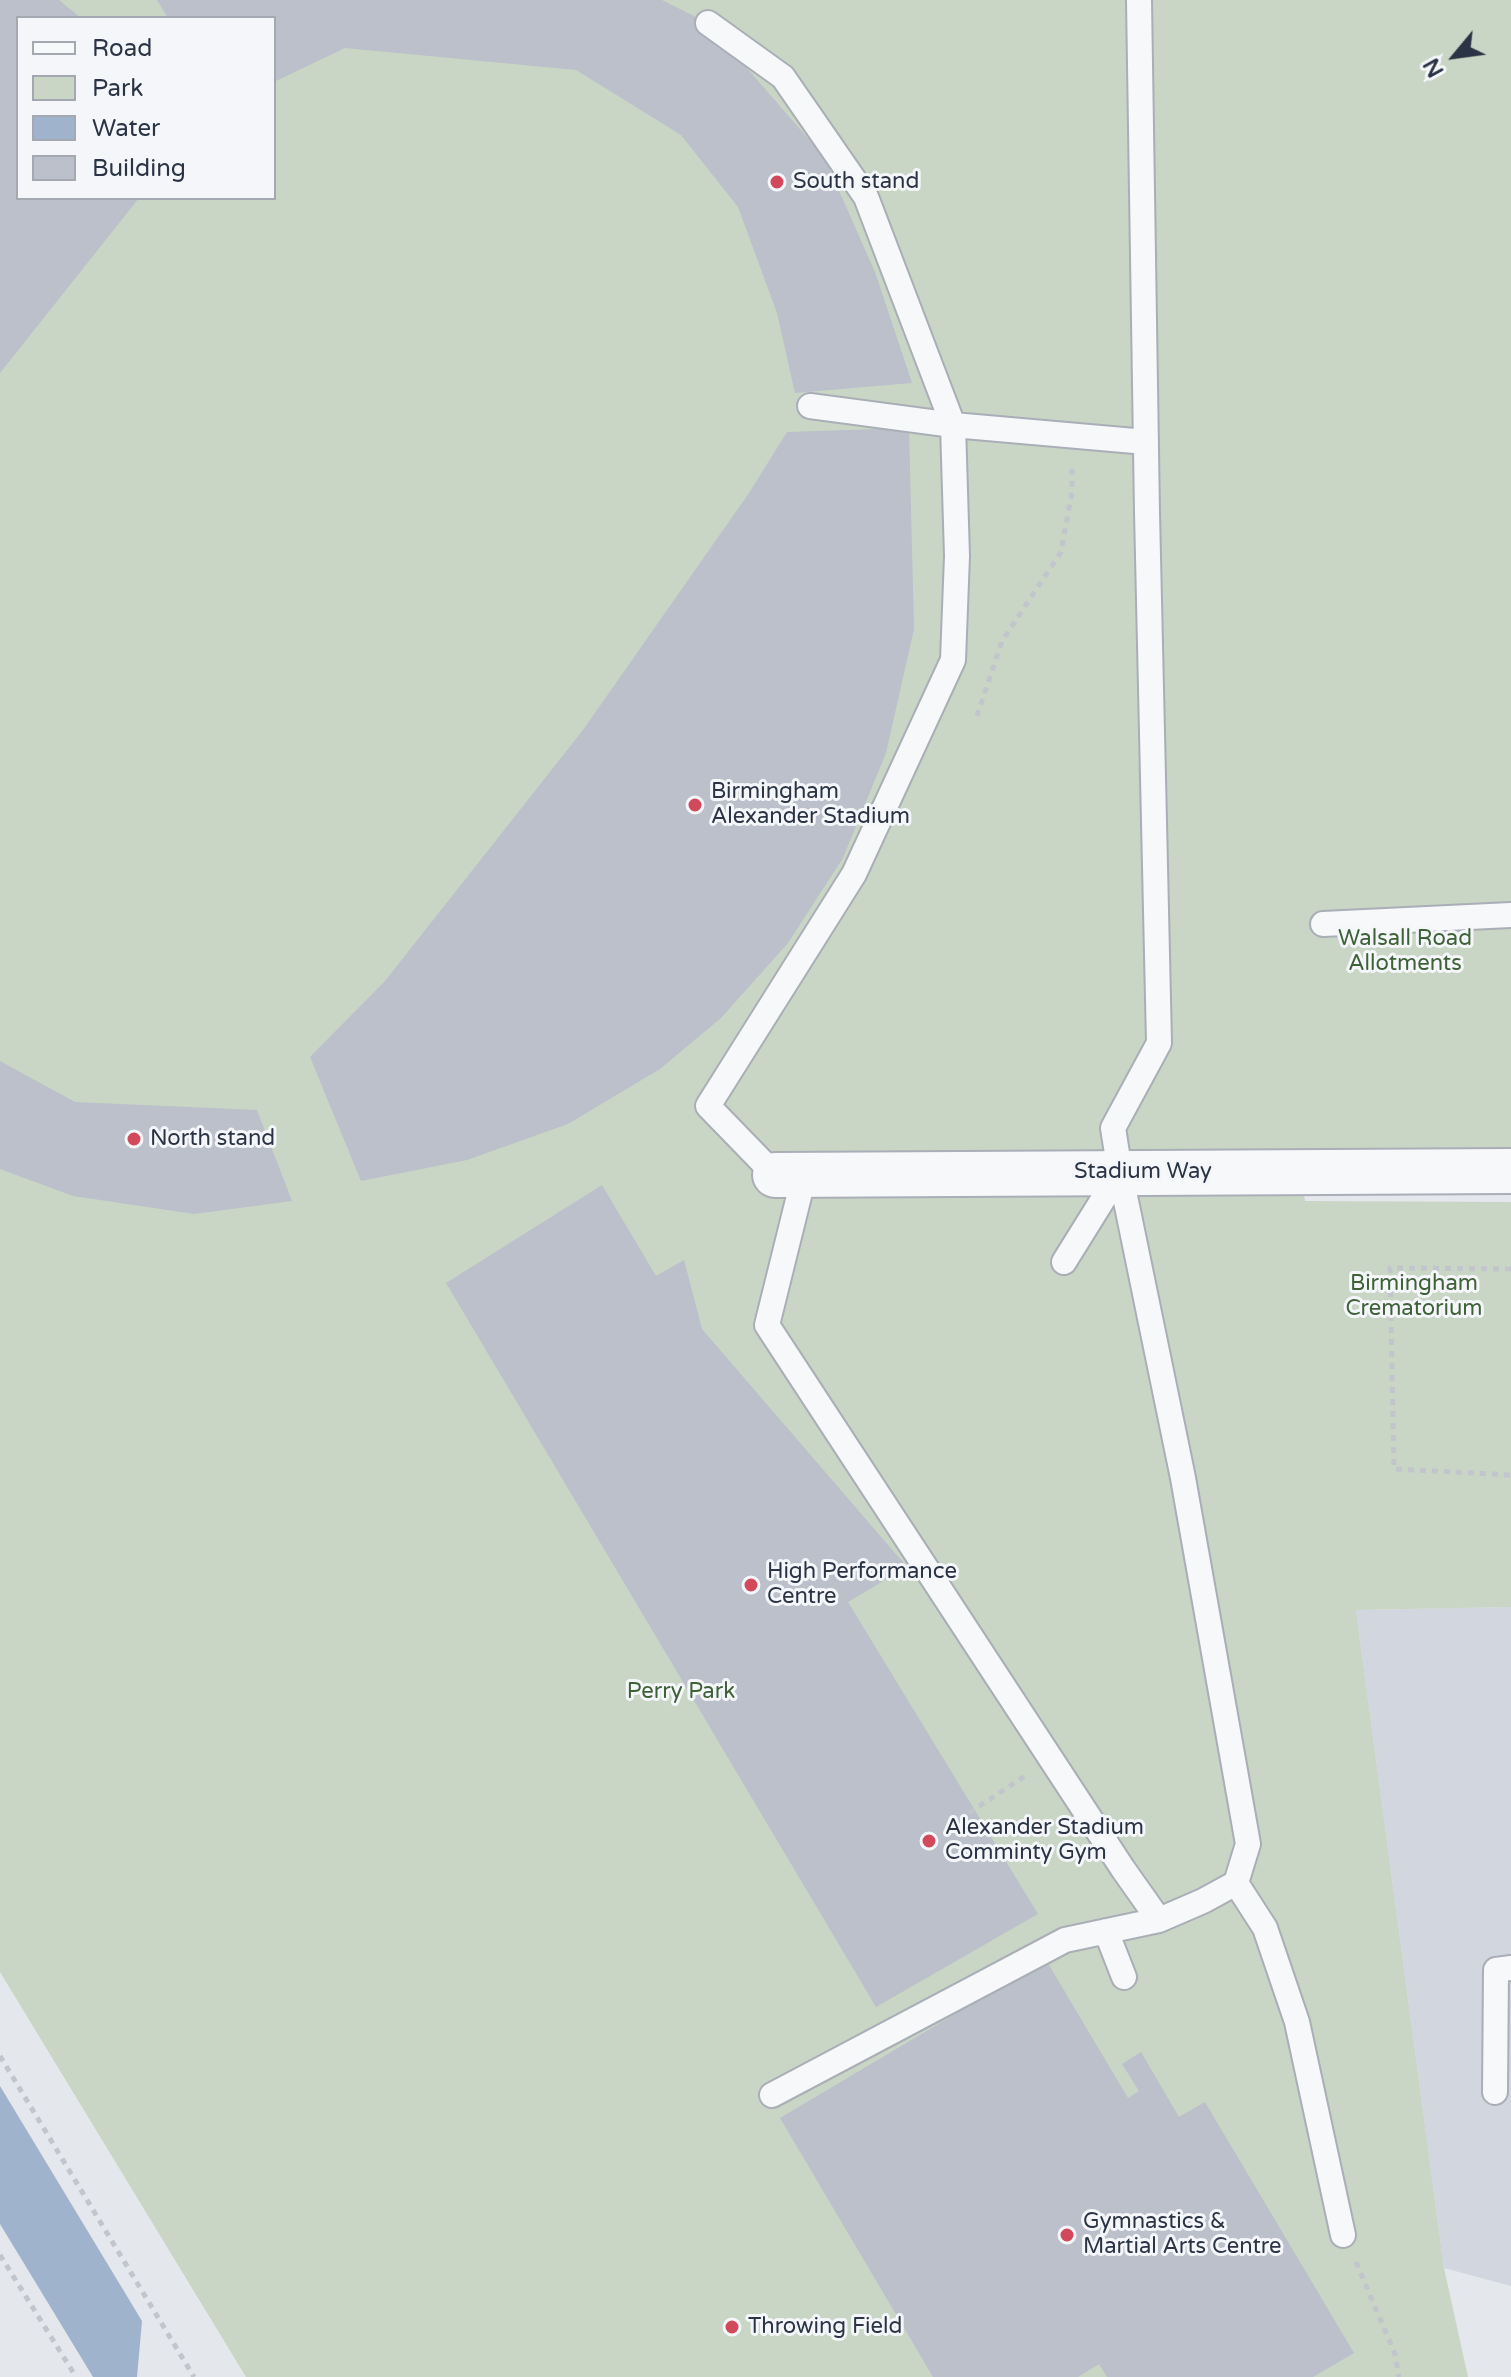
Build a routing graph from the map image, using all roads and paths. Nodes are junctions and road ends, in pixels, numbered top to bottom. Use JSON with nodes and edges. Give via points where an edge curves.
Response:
{"nodes":[{"id":1,"x":1139,"y":0,"type":"edge"},
{"id":2,"x":708,"y":23,"type":"dead end"},
{"id":3,"x":810,"y":406,"type":"dead end"},
{"id":4,"x":953,"y":425,"type":"junction"},
{"id":5,"x":1073,"y":436,"type":"junction"},
{"id":6,"x":1146,"y":442,"type":"junction"},
{"id":7,"x":977,"y":716,"type":"dead end"},
{"id":8,"x":1511,"y":915,"type":"edge"},
{"id":9,"x":1323,"y":924,"type":"dead end"},
{"id":10,"x":1511,"y":1171,"type":"edge"},
{"id":11,"x":1120,"y":1172,"type":"junction"},
{"id":12,"x":789,"y":1176,"type":"junction"},
{"id":13,"x":1064,"y":1262,"type":"dead end"},
{"id":14,"x":1511,"y":1269,"type":"edge"},
{"id":15,"x":1511,"y":1475,"type":"edge"},
{"id":16,"x":1051,"y":1759,"type":"junction"},
{"id":17,"x":949,"y":1826,"type":"dead end"},
{"id":18,"x":1236,"y":1883,"type":"junction"},
{"id":19,"x":1159,"y":1920,"type":"junction"},
{"id":20,"x":1106,"y":1931,"type":"junction"},
{"id":21,"x":1511,"y":1968,"type":"edge"},
{"id":22,"x":1124,"y":1977,"type":"dead end"},
{"id":23,"x":0,"y":2056,"type":"edge"},
{"id":24,"x":1495,"y":2092,"type":"dead end"},
{"id":25,"x":772,"y":2095,"type":"dead end"},
{"id":26,"x":1342,"y":2232,"type":"joint"},
{"id":27,"x":0,"y":2255,"type":"edge"},
{"id":28,"x":76,"y":2377,"type":"edge"},
{"id":29,"x":194,"y":2377,"type":"edge"},
{"id":30,"x":1399,"y":2377,"type":"edge"}],
"edges":[{"from":1,"to":6,"type":"lane"},
{"from":2,"to":4,"type":"lane","via":[[783,77],[866,197]]},
{"from":3,"to":4,"type":"lane"},
{"from":4,"to":5,"type":"lane"},
{"from":4,"to":12,"type":"lane","via":[[953,660],[854,874],[708,1106]]},
{"from":5,"to":6,"type":"lane"},
{"from":5,"to":7,"type":"path","via":[[1072,492],[1061,552],[1002,641]]},
{"from":6,"to":11,"type":"lane","via":[[1159,1043],[1113,1128]]},
{"from":8,"to":9,"type":"lane"},
{"from":10,"to":11,"type":"street","name":"Stadium Way"},
{"from":11,"to":12,"type":"street","name":"Stadium Way"},
{"from":11,"to":13,"type":"lane"},
{"from":11,"to":18,"type":"lane","via":[[1183,1478],[1248,1844]]},
{"from":12,"to":16,"type":"lane","via":[[767,1325]]},
{"from":14,"to":15,"type":"path","via":[[1390,1268],[1394,1469]]},
{"from":16,"to":17,"type":"path"},
{"from":16,"to":19,"type":"lane"},
{"from":18,"to":19,"type":"lane"},
{"from":18,"to":26,"type":"lane","via":[[1265,1928],[1297,2022]]},
{"from":19,"to":20,"type":"lane"},
{"from":20,"to":22,"type":"lane"},
{"from":20,"to":25,"type":"lane","via":[[1065,1940]]},
{"from":21,"to":24,"type":"lane","via":[[1496,1970]]},
{"from":23,"to":29,"type":"path"},
{"from":26,"to":30,"type":"path","via":[[1395,2354]]},
{"from":27,"to":28,"type":"path"}]}
